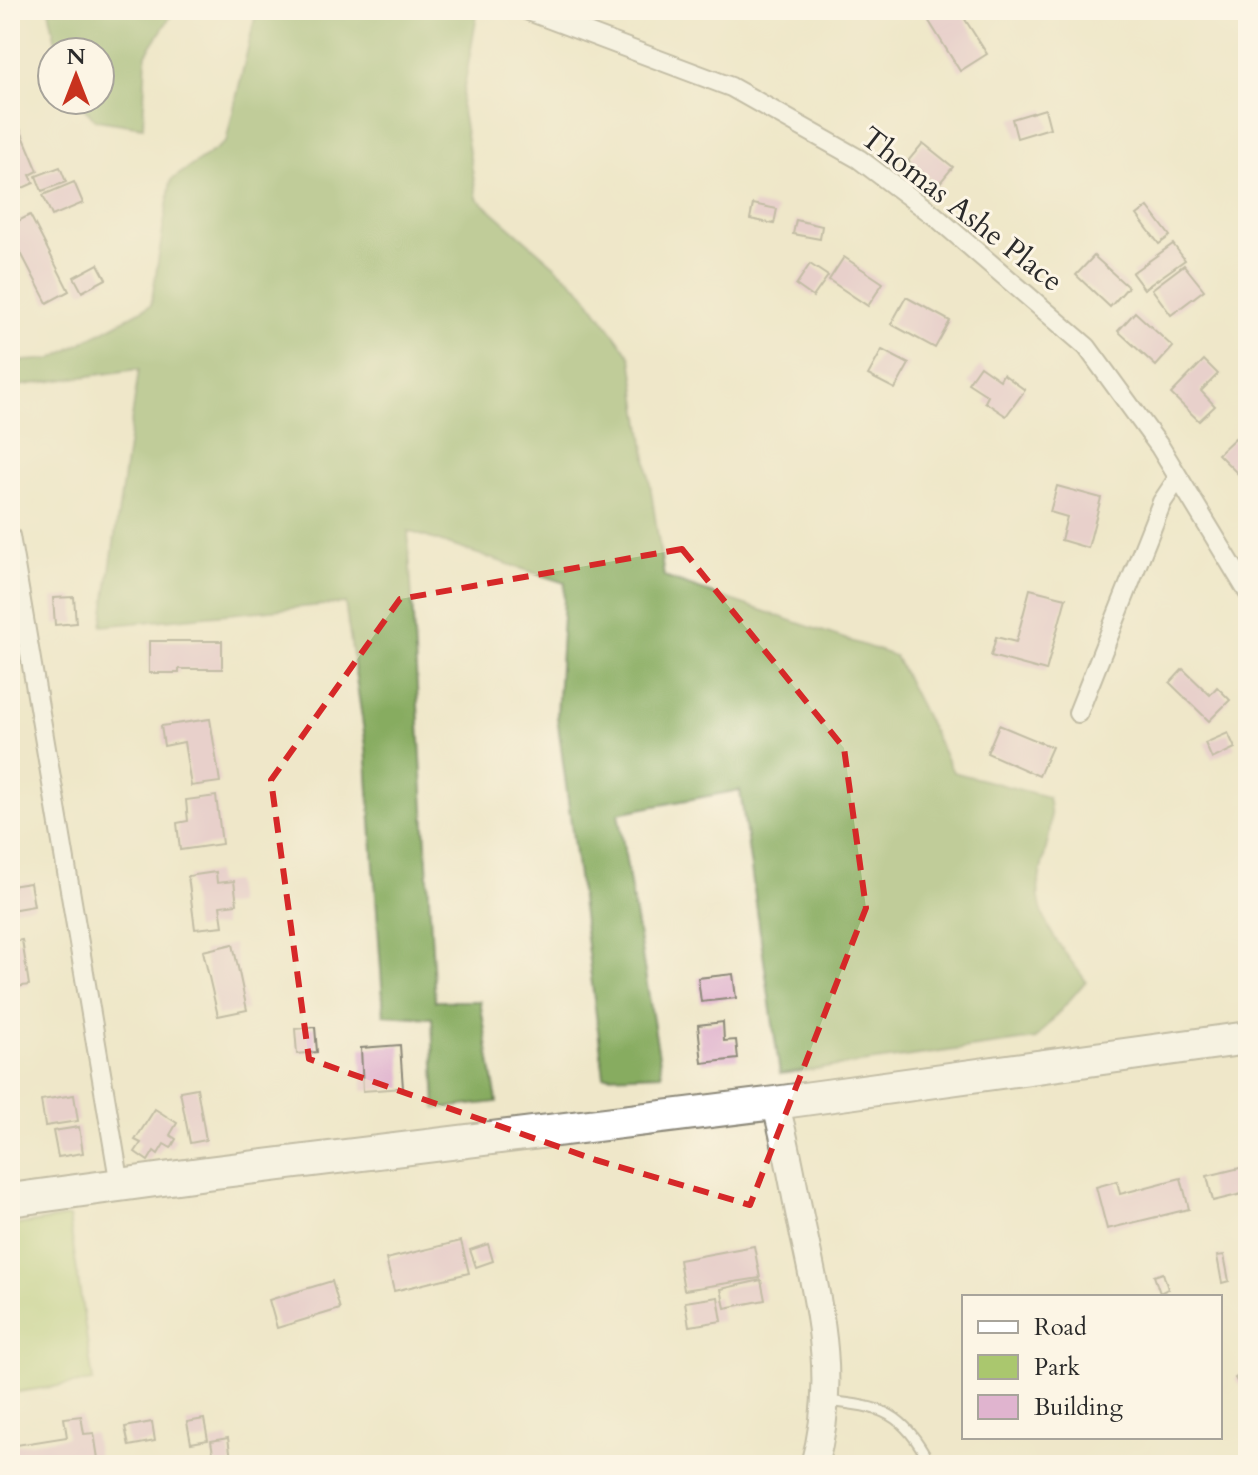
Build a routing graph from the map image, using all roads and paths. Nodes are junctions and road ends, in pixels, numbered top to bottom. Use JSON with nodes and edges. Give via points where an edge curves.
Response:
{"nodes":[{"id":1,"x":526,"y":10,"type":"edge"},
{"id":2,"x":1178,"y":478,"type":"junction"},
{"id":3,"x":10,"y":536,"type":"edge"},
{"id":4,"x":1248,"y":592,"type":"edge"},
{"id":5,"x":1078,"y":713,"type":"dead end"},
{"id":6,"x":1248,"y":1038,"type":"edge"},
{"id":7,"x":775,"y":1103,"type":"junction"},
{"id":8,"x":120,"y":1185,"type":"junction"},
{"id":9,"x":10,"y":1200,"type":"edge"},
{"id":10,"x":826,"y":1401,"type":"junction"},
{"id":11,"x":814,"y":1465,"type":"edge"},
{"id":12,"x":931,"y":1465,"type":"edge"}],
"edges":[{"from":1,"to":2,"type":"street","name":"Thomas Ashe Place","via":[[731,87],[859,159],[935,216],[1087,347]]},
{"from":2,"to":4,"type":"street","name":"Thomas Ashe Place"},
{"from":2,"to":5,"type":"street","via":[[1162,502]]},
{"from":3,"to":8,"type":"street"},
{"from":6,"to":7,"type":"highway"},
{"from":7,"to":8,"type":"highway"},
{"from":7,"to":10,"type":"street","via":[[827,1352]]},
{"from":8,"to":9,"type":"highway"},
{"from":10,"to":11,"type":"street"},
{"from":10,"to":12,"type":"lane","via":[[872,1406],[897,1418]]}]}
